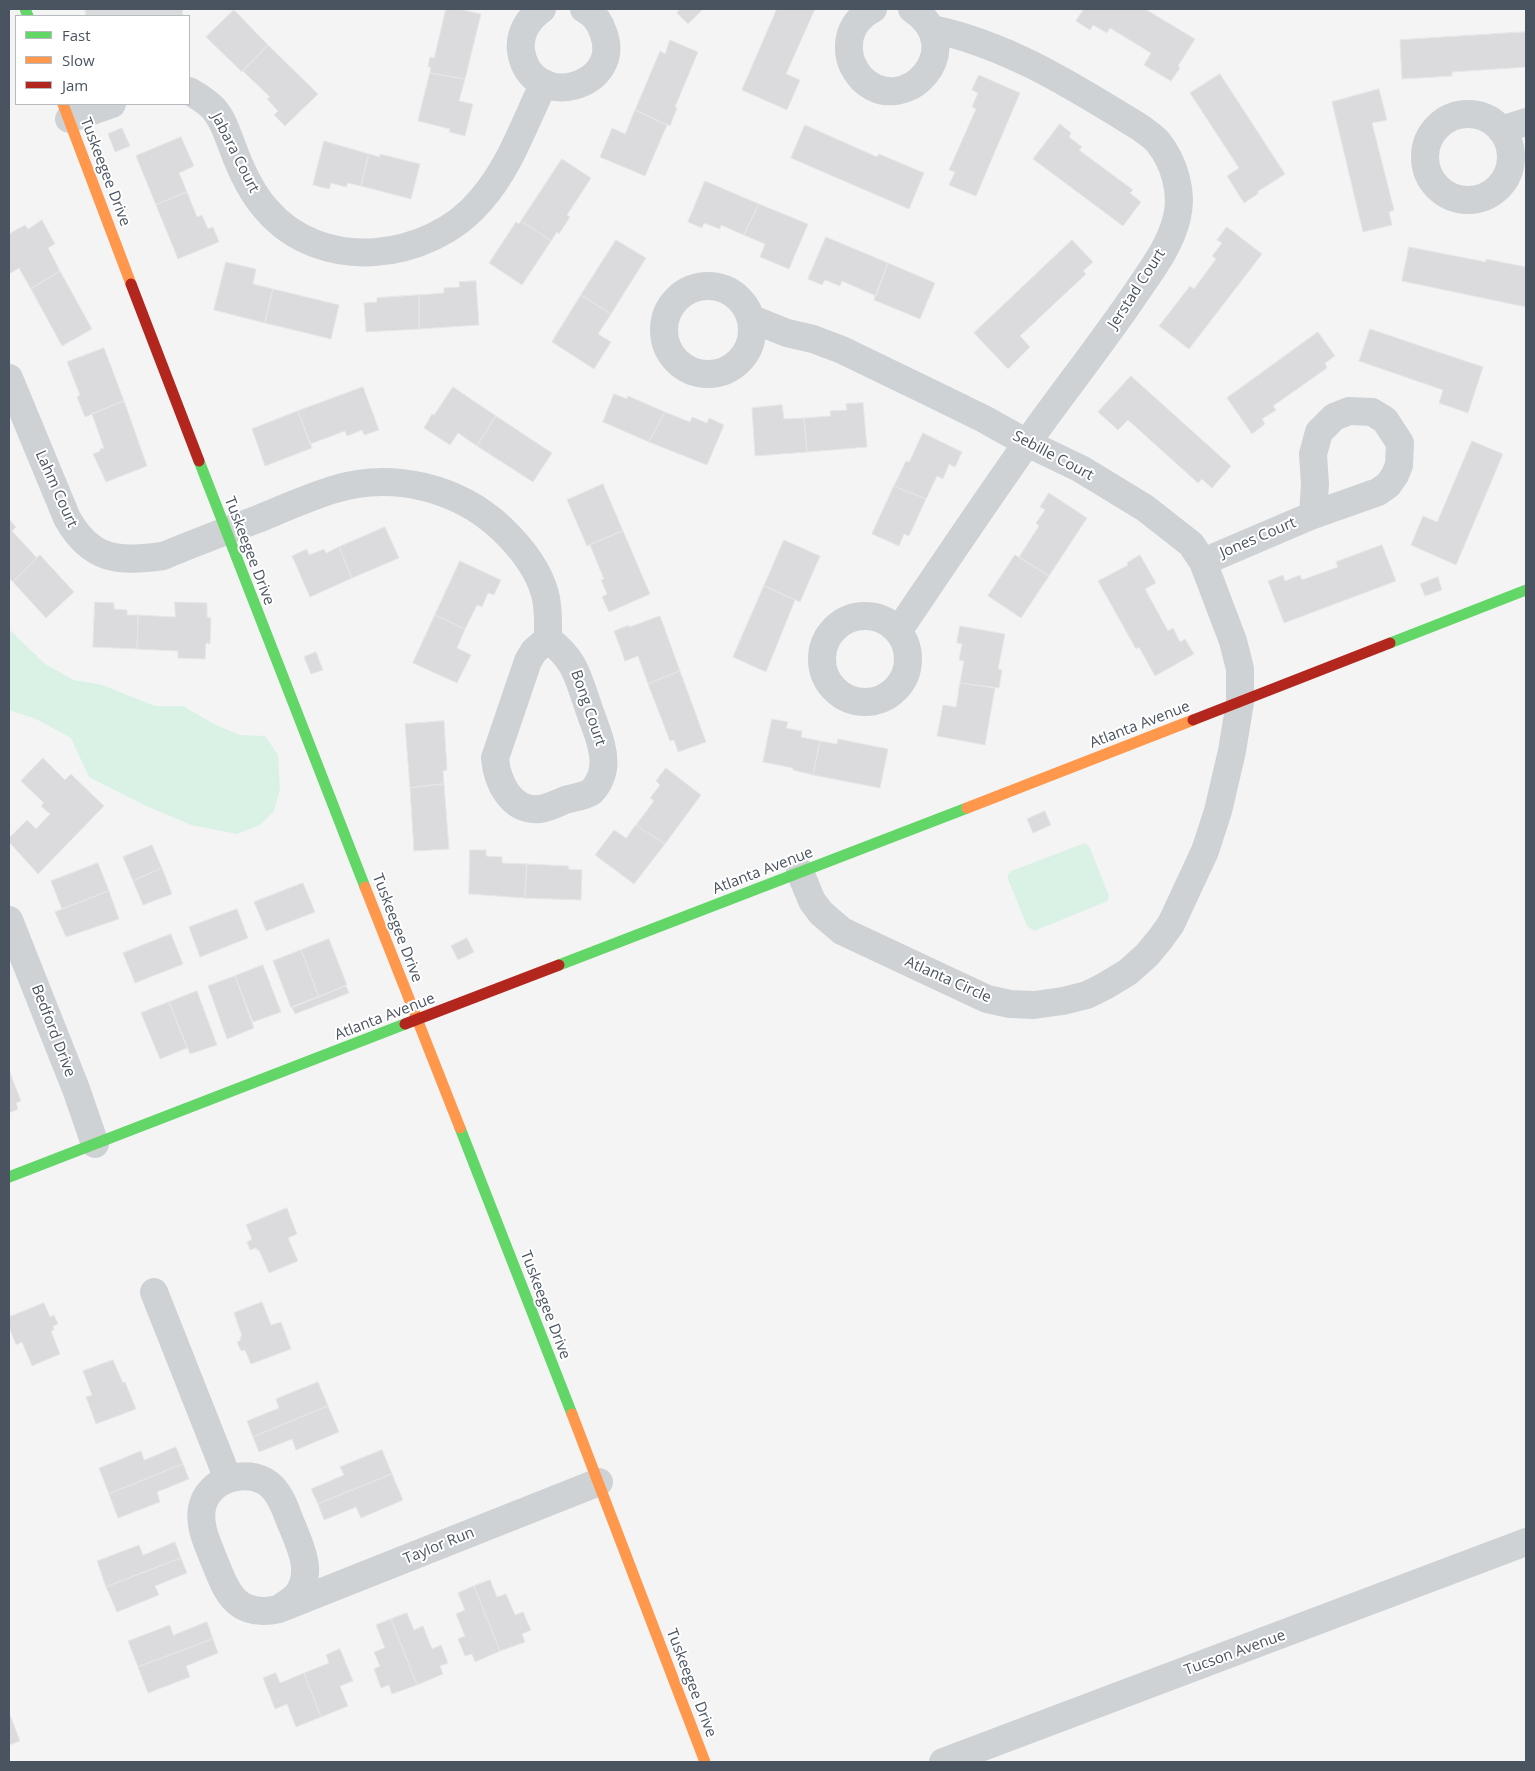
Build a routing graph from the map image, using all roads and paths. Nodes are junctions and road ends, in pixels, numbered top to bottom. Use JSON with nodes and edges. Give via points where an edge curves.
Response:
{"nodes":[{"id":1,"x":542,"y":9,"type":"edge"},
{"id":2,"x":584,"y":9,"type":"edge"},
{"id":3,"x":873,"y":9,"type":"edge"},
{"id":4,"x":912,"y":9,"type":"edge"},
{"id":5,"x":932,"y":29,"type":"junction"},
{"id":6,"x":544,"y":83,"type":"junction"},
{"id":7,"x":190,"y":92,"type":"edge"},
{"id":8,"x":106,"y":105,"type":"edge"},
{"id":9,"x":66,"y":112,"type":"edge"},
{"id":10,"x":752,"y":320,"type":"dead end"},
{"id":11,"x":9,"y":378,"type":"edge"},
{"id":12,"x":1027,"y":443,"type":"junction"},
{"id":13,"x":1313,"y":515,"type":"dead end"},
{"id":14,"x":225,"y":531,"type":"junction"},
{"id":15,"x":1203,"y":562,"type":"junction"},
{"id":16,"x":1526,"y":590,"type":"edge"},
{"id":17,"x":899,"y":630,"type":"dead end"},
{"id":18,"x":548,"y":639,"type":"junction"},
{"id":19,"x":1240,"y":702,"type":"junction"},
{"id":20,"x":800,"y":872,"type":"junction"},
{"id":21,"x":9,"y":920,"type":"edge"},
{"id":22,"x":417,"y":1020,"type":"junction"},
{"id":23,"x":95,"y":1144,"type":"junction"},
{"id":24,"x":9,"y":1177,"type":"edge"},
{"id":25,"x":154,"y":1292,"type":"dead end"},
{"id":26,"x":228,"y":1479,"type":"junction"},
{"id":27,"x":599,"y":1482,"type":"junction"},
{"id":28,"x":1526,"y":1542,"type":"edge"},
{"id":29,"x":279,"y":1609,"type":"junction"},
{"id":30,"x":704,"y":1762,"type":"edge"},
{"id":31,"x":943,"y":1762,"type":"edge"}],
"edges":[{"from":1,"to":6,"type":"street","via":[[532,16],[524,29],[520,45],[523,60],[531,74]]},
{"from":2,"to":6,"type":"street","via":[[600,23],[606,38],[606,54],[600,68],[589,80],[575,87],[559,88]]},
{"from":3,"to":5,"type":"street","via":[[863,14],[853,27],[848,42],[849,58],[856,73],[868,84],[882,90],[899,91],[926,75],[934,60]]},
{"from":4,"to":5,"type":"street"},
{"from":5,"to":12,"type":"street","name":"Jerstad Court","via":[[978,41],[1032,64],[1141,128],[1157,141],[1167,156],[1176,182],[1177,216],[1163,251],[1106,337]]},
{"from":6,"to":7,"type":"street","name":"Jabara Court","via":[[501,172],[482,200],[466,216],[431,238],[374,254],[328,248],[305,239],[266,210],[245,177],[214,109]]},
{"from":8,"to":9,"type":"street"},
{"from":9,"to":14,"type":"street","name":"Tuskeegee Drive"},
{"from":10,"to":12,"type":"street","name":"Sebille Court","via":[[842,350]]},
{"from":11,"to":14,"type":"street","name":"Lahm Court","via":[[67,518],[76,534],[90,548],[112,557],[136,560],[163,556]]},
{"from":12,"to":15,"type":"street","name":"Sebille Court","via":[[1081,468],[1146,508],[1191,544]]},
{"from":12,"to":17,"type":"street","name":"Jerstad Court"},
{"from":13,"to":15,"type":"street","name":"Jones Court"},
{"from":14,"to":18,"type":"street","via":[[334,490],[369,483],[420,485],[469,504],[516,542],[532,564],[545,593]]},
{"from":14,"to":22,"type":"street","name":"Tuskeegee Drive"},
{"from":15,"to":19,"type":"street","name":"Sebille Court","via":[[1239,662]]},
{"from":16,"to":19,"type":"street","name":"Atlanta Avenue"},
{"from":18,"to":18,"type":"street","name":"Bong Court","via":[[528,661],[495,758],[496,772],[511,797],[523,807],[540,809],[591,792],[603,767],[602,750],[574,666]]},
{"from":19,"to":20,"type":"street","name":"Atlanta Avenue"},
{"from":19,"to":20,"type":"street","name":"Atlanta Circle","via":[[1218,811],[1205,851],[1171,924],[1147,955],[1128,972],[1087,995],[1064,1002],[1034,1005],[986,999],[842,931],[812,901]]},
{"from":20,"to":22,"type":"street","name":"Atlanta Avenue"},
{"from":21,"to":23,"type":"street","name":"Bedford Drive"},
{"from":22,"to":23,"type":"street","name":"Atlanta Avenue"},
{"from":22,"to":27,"type":"street","name":"Tuskeegee Drive"},
{"from":23,"to":24,"type":"street","name":"Atlanta Avenue"},
{"from":25,"to":26,"type":"street"},
{"from":26,"to":29,"type":"street","via":[[240,1476],[258,1478],[269,1484],[279,1494],[290,1520],[305,1563],[304,1579],[297,1595]]},
{"from":26,"to":29,"type":"street","name":"Taylor Run","via":[[211,1491],[202,1506],[201,1515],[202,1527],[222,1581],[230,1596],[241,1606],[265,1612]]},
{"from":27,"to":29,"type":"street","name":"Taylor Run"},
{"from":27,"to":30,"type":"street","name":"Tuskeegee Drive"},
{"from":28,"to":31,"type":"street","name":"Tucson Avenue"}]}
